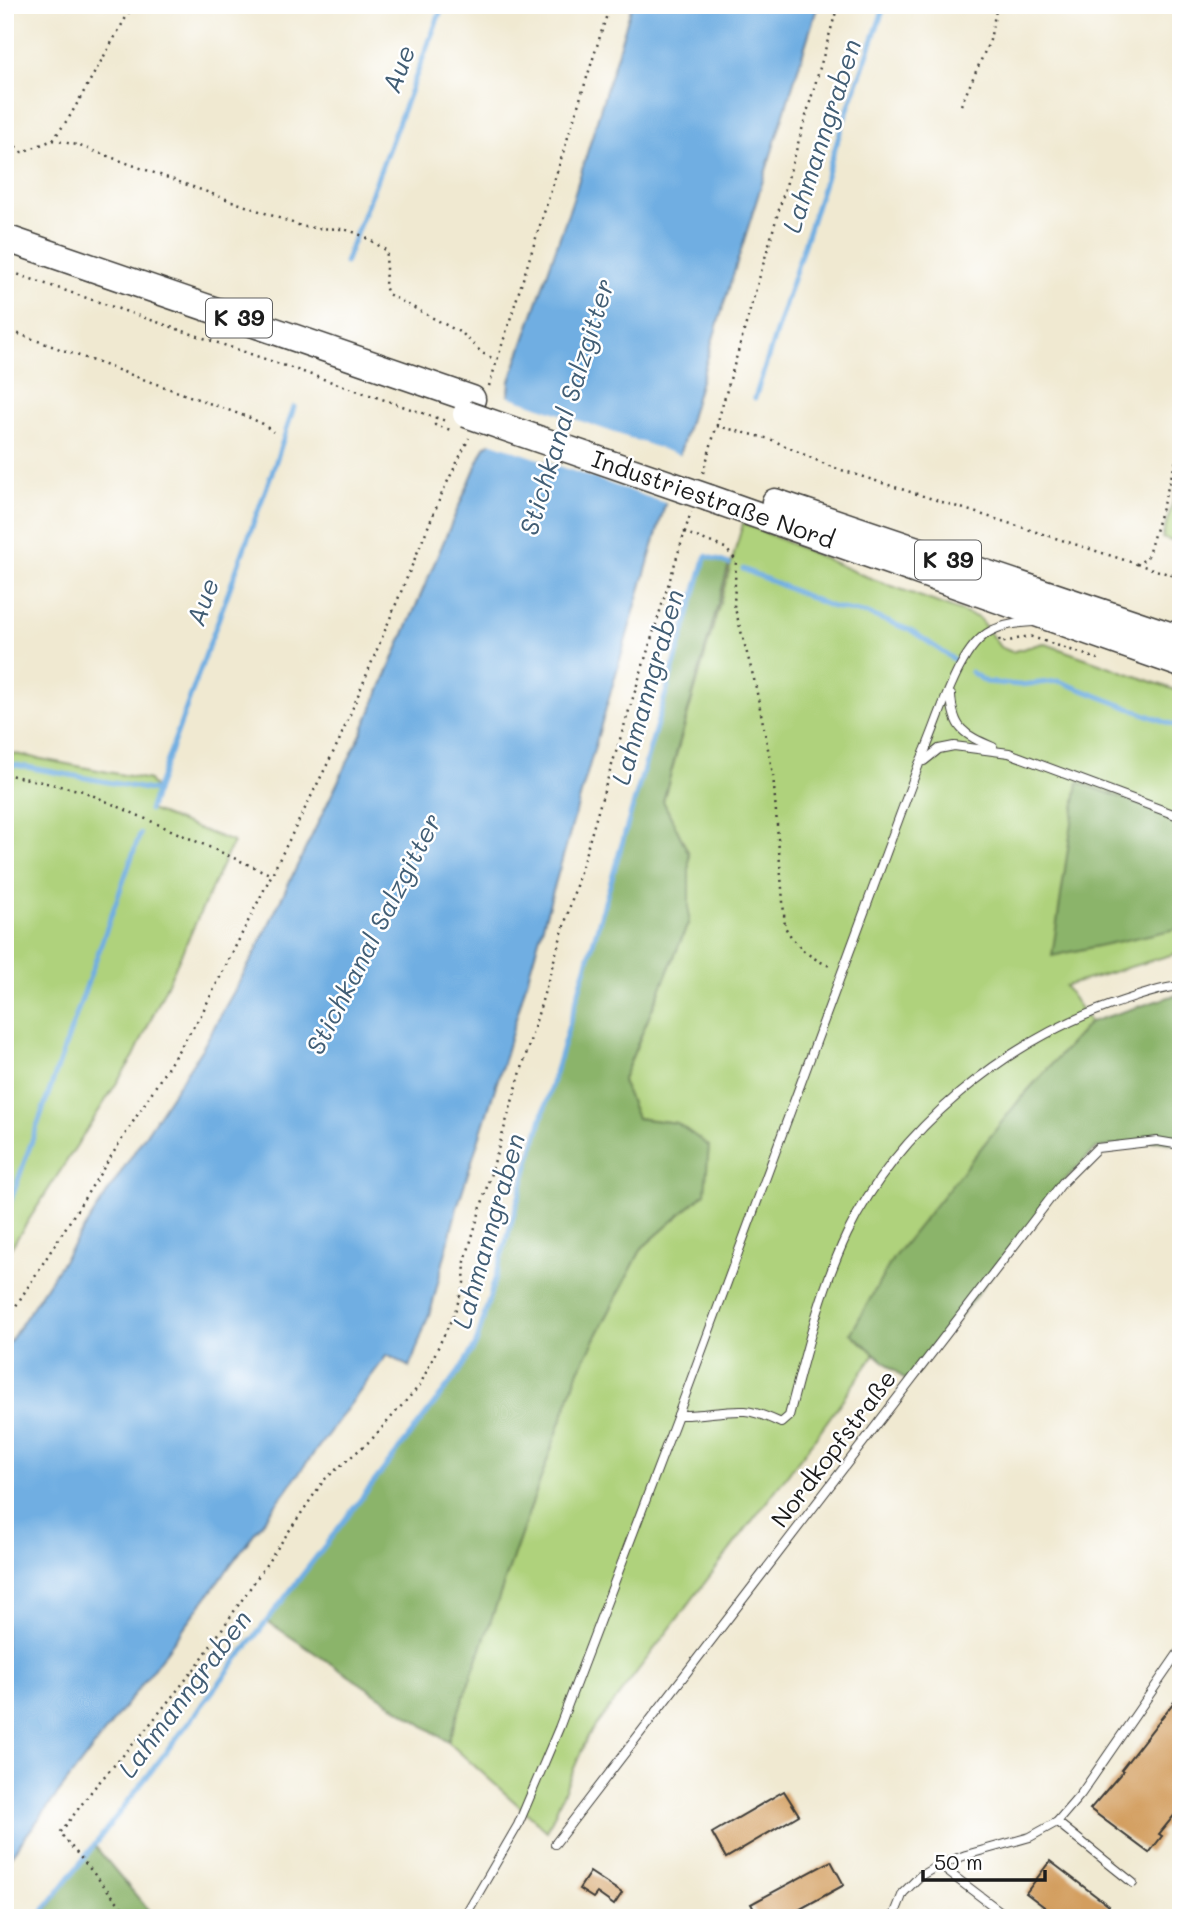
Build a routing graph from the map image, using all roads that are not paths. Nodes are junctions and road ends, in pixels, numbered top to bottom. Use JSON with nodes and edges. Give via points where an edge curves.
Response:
{"nodes":[{"id":1,"x":5,"y":238,"type":"edge"},
{"id":2,"x":5,"y":256,"type":"edge"},
{"id":3,"x":469,"y":413,"type":"junction"},
{"id":4,"x":704,"y":491,"type":"junction"},
{"id":5,"x":1055,"y":620,"type":"junction"},
{"id":6,"x":1181,"y":639,"type":"edge"},
{"id":7,"x":1181,"y":664,"type":"edge"},
{"id":8,"x":951,"y":689,"type":"junction"},
{"id":9,"x":1009,"y":753,"type":"junction"},
{"id":10,"x":919,"y":765,"type":"junction"},
{"id":11,"x":1181,"y":817,"type":"edge"},
{"id":12,"x":1181,"y":986,"type":"edge"},
{"id":13,"x":1181,"y":1145,"type":"edge"},
{"id":14,"x":678,"y":1415,"type":"junction"},
{"id":15,"x":1181,"y":1649,"type":"edge"},
{"id":16,"x":1057,"y":1822,"type":"junction"},
{"id":17,"x":555,"y":1844,"type":"dead end"},
{"id":18,"x":939,"y":1865,"type":"junction"},
{"id":19,"x":1133,"y":1883,"type":"dead end"},
{"id":20,"x":464,"y":1918,"type":"edge"},
{"id":21,"x":892,"y":1918,"type":"edge"},
{"id":22,"x":1009,"y":1918,"type":"edge"}],
"edges":[{"from":1,"to":3,"type":"highway","name":"Industriestraße Nord","number":"K 39"},
{"from":2,"to":3,"type":"highway","name":"Industriestraße Nord","number":"K 39"},
{"from":3,"to":4,"type":"highway","name":"Industriestraße Nord","number":"K 39"},
{"from":4,"to":5,"type":"highway","name":"Industriestraße Nord","number":"K 39"},
{"from":4,"to":6,"type":"highway","name":"Industriestraße Nord","number":"K 39"},
{"from":5,"to":7,"type":"highway","name":"Industriestraße Nord","number":"K 39"},
{"from":5,"to":8,"type":"lane","via":[[989,632],[965,654]]},
{"from":8,"to":9,"type":"lane","via":[[952,710],[962,732]]},
{"from":8,"to":10,"type":"lane"},
{"from":9,"to":10,"type":"lane","via":[[954,746],[939,748]]},
{"from":9,"to":11,"type":"lane"},
{"from":10,"to":14,"type":"lane"},
{"from":12,"to":14,"type":"lane","via":[[1126,999],[1048,1031],[994,1066],[932,1118],[881,1178],[848,1233],[789,1416],[781,1423],[745,1411]]},
{"from":13,"to":17,"type":"lane","name":"Nordkopfstraße","via":[[1157,1141],[1097,1148],[1063,1182]]},
{"from":14,"to":20,"type":"lane","via":[[518,1825]]},
{"from":15,"to":16,"type":"lane"},
{"from":16,"to":18,"type":"lane","via":[[1030,1837]]},
{"from":16,"to":19,"type":"lane"},
{"from":18,"to":21,"type":"lane","via":[[920,1875],[903,1893]]},
{"from":18,"to":22,"type":"lane"}]}
